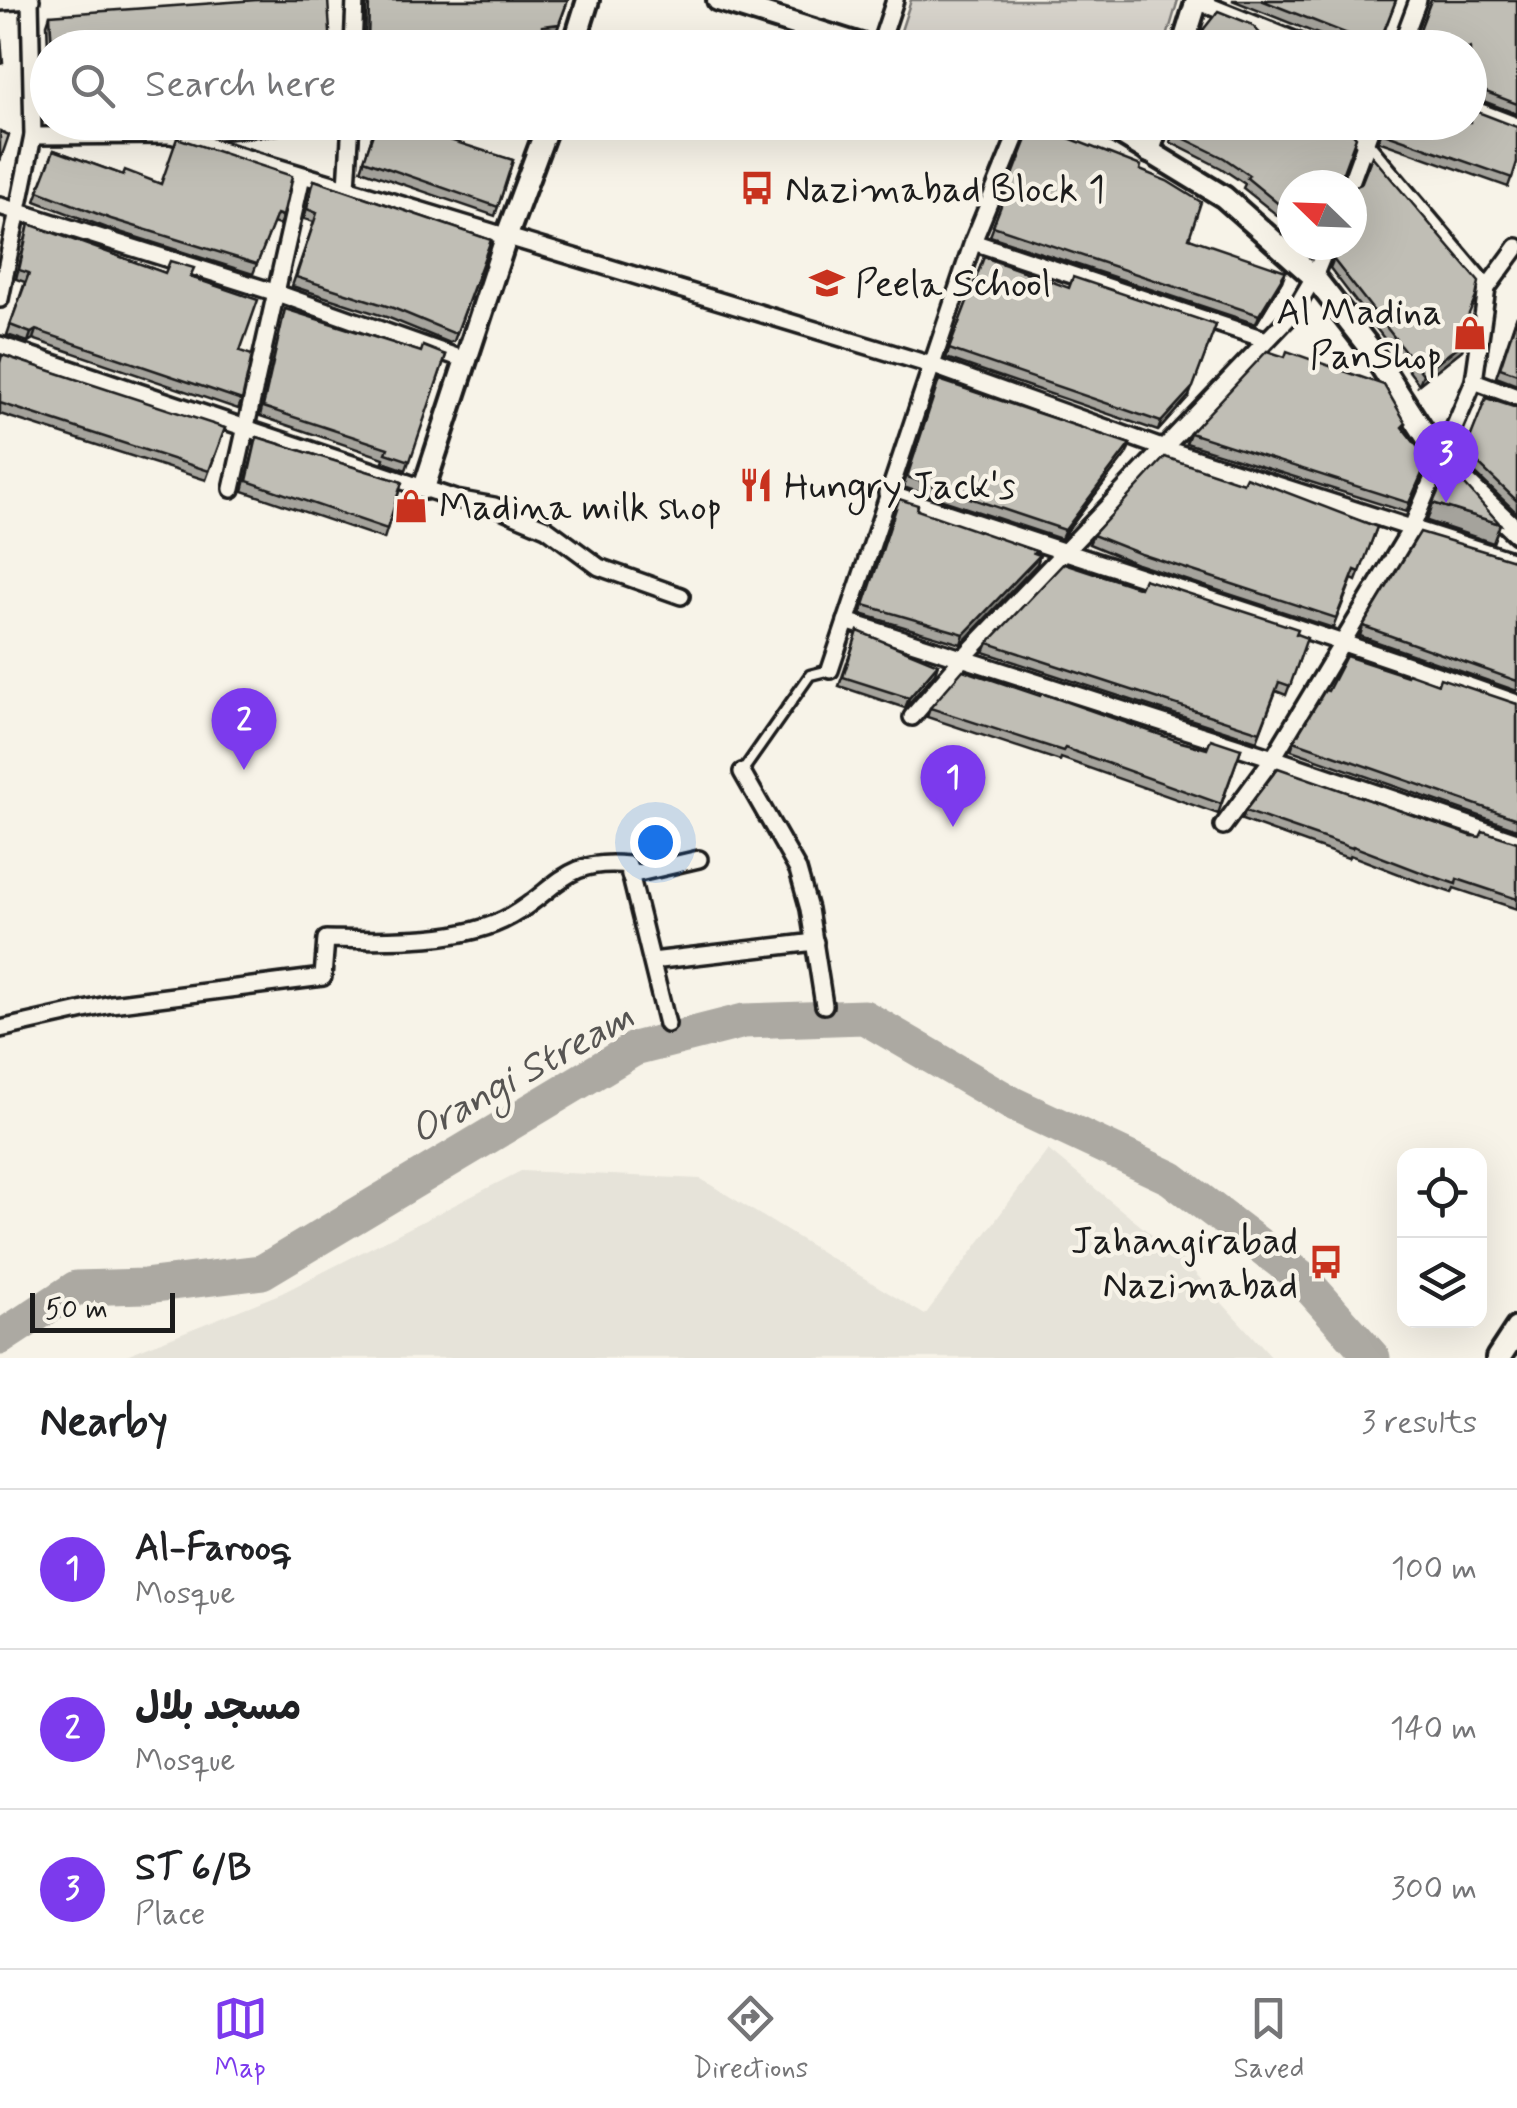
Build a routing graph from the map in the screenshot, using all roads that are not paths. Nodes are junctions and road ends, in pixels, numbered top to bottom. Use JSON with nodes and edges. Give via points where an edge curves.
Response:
{"nodes":[{"id":1,"x":30,"y":0,"type":"edge"},
{"id":2,"x":355,"y":0,"type":"edge"},
{"id":3,"x":588,"y":0,"type":"edge"},
{"id":4,"x":718,"y":0,"type":"edge"},
{"id":5,"x":894,"y":0,"type":"edge"},
{"id":6,"x":1197,"y":0,"type":"edge"},
{"id":7,"x":1418,"y":0,"type":"edge"},
{"id":8,"x":0,"y":2,"type":"edge"},
{"id":9,"x":31,"y":30,"type":"edge"},
{"id":10,"x":354,"y":30,"type":"edge"},
{"id":11,"x":579,"y":30,"type":"edge"},
{"id":12,"x":816,"y":30,"type":"edge"},
{"id":13,"x":882,"y":30,"type":"edge"},
{"id":14,"x":1188,"y":30,"type":"edge"},
{"id":15,"x":1269,"y":30,"type":"edge"},
{"id":16,"x":1407,"y":30,"type":"edge"},
{"id":17,"x":1487,"y":115,"type":"edge"},
{"id":18,"x":1517,"y":126,"type":"edge"},
{"id":19,"x":32,"y":140,"type":"edge"},
{"id":20,"x":187,"y":140,"type":"edge"},
{"id":21,"x":350,"y":140,"type":"edge"},
{"id":22,"x":542,"y":140,"type":"edge"},
{"id":23,"x":1015,"y":140,"type":"edge"},
{"id":24,"x":1130,"y":140,"type":"edge"},
{"id":25,"x":1153,"y":140,"type":"edge"},
{"id":26,"x":1361,"y":140,"type":"edge"},
{"id":27,"x":1367,"y":140,"type":"edge"},
{"id":28,"x":1365,"y":145,"type":"junction"},
{"id":29,"x":1149,"y":152,"type":"junction"},
{"id":30,"x":1356,"y":170,"type":"edge"},
{"id":31,"x":302,"y":176,"type":"junction"},
{"id":32,"x":347,"y":187,"type":"junction"},
{"id":33,"x":0,"y":206,"type":"edge"},
{"id":34,"x":18,"y":211,"type":"junction"},
{"id":35,"x":506,"y":238,"type":"junction"},
{"id":36,"x":973,"y":242,"type":"junction"},
{"id":37,"x":1516,"y":252,"type":"edge"},
{"id":38,"x":1321,"y":260,"type":"edge"},
{"id":39,"x":1314,"y":277,"type":"junction"},
{"id":40,"x":1486,"y":288,"type":"junction"},
{"id":41,"x":274,"y":292,"type":"junction"},
{"id":42,"x":0,"y":300,"type":"edge"},
{"id":43,"x":1264,"y":340,"type":"junction"},
{"id":44,"x":0,"y":345,"type":"edge"},
{"id":45,"x":468,"y":360,"type":"junction"},
{"id":46,"x":931,"y":364,"type":"junction"},
{"id":47,"x":1474,"y":381,"type":"junction"},
{"id":48,"x":1517,"y":397,"type":"edge"},
{"id":49,"x":244,"y":425,"type":"junction"},
{"id":50,"x":1162,"y":448,"type":"junction"},
{"id":51,"x":1442,"y":460,"type":"junction"},
{"id":52,"x":424,"y":488,"type":"junction"},
{"id":53,"x":232,"y":489,"type":"dead end"},
{"id":54,"x":887,"y":493,"type":"junction"},
{"id":55,"x":1412,"y":527,"type":"junction"},
{"id":56,"x":1517,"y":532,"type":"edge"},
{"id":57,"x":1063,"y":553,"type":"junction"},
{"id":58,"x":1517,"y":562,"type":"edge"},
{"id":59,"x":681,"y":596,"type":"dead end"},
{"id":60,"x":846,"y":620,"type":"junction"},
{"id":61,"x":1345,"y":642,"type":"junction"},
{"id":62,"x":962,"y":660,"type":"junction"},
{"id":63,"x":830,"y":670,"type":"joint"},
{"id":64,"x":1517,"y":703,"type":"edge"},
{"id":65,"x":912,"y":717,"type":"dead end"},
{"id":66,"x":1273,"y":758,"type":"junction"},
{"id":67,"x":742,"y":772,"type":"joint"},
{"id":68,"x":1223,"y":826,"type":"dead end"},
{"id":69,"x":1517,"y":841,"type":"edge"},
{"id":70,"x":699,"y":859,"type":"dead end"},
{"id":71,"x":630,"y":875,"type":"junction"},
{"id":72,"x":815,"y":942,"type":"junction"},
{"id":73,"x":652,"y":961,"type":"junction"},
{"id":74,"x":824,"y":1005,"type":"dead end"},
{"id":75,"x":667,"y":1024,"type":"dead end"},
{"id":76,"x":0,"y":1029,"type":"edge"},
{"id":77,"x":1517,"y":1329,"type":"edge"},
{"id":78,"x":1498,"y":1358,"type":"edge"}],
"edges":[{"from":1,"to":8,"type":"street"},
{"from":1,"to":9,"type":"street"},
{"from":2,"to":10,"type":"street"},
{"from":3,"to":11,"type":"street"},
{"from":4,"to":12,"type":"street"},
{"from":5,"to":13,"type":"street"},
{"from":6,"to":14,"type":"street"},
{"from":6,"to":15,"type":"street"},
{"from":7,"to":16,"type":"street"},
{"from":17,"to":18,"type":"street"},
{"from":19,"to":34,"type":"street"},
{"from":20,"to":31,"type":"street"},
{"from":21,"to":32,"type":"street"},
{"from":22,"to":35,"type":"street"},
{"from":23,"to":36,"type":"street"},
{"from":24,"to":29,"type":"street"},
{"from":25,"to":29,"type":"street"},
{"from":26,"to":28,"type":"street"},
{"from":27,"to":28,"type":"street"},
{"from":28,"to":30,"type":"street"},
{"from":28,"to":40,"type":"street"},
{"from":29,"to":39,"type":"street","via":[[1224,197]]},
{"from":31,"to":32,"type":"street"},
{"from":31,"to":41,"type":"street"},
{"from":32,"to":35,"type":"street"},
{"from":33,"to":34,"type":"street"},
{"from":34,"to":41,"type":"street"},
{"from":34,"to":42,"type":"street"},
{"from":35,"to":45,"type":"street"},
{"from":35,"to":46,"type":"street"},
{"from":36,"to":43,"type":"street"},
{"from":36,"to":46,"type":"street"},
{"from":37,"to":40,"type":"street"},
{"from":38,"to":39,"type":"street"},
{"from":39,"to":43,"type":"street","via":[[1293,312]]},
{"from":39,"to":51,"type":"street"},
{"from":40,"to":47,"type":"street"},
{"from":41,"to":45,"type":"street"},
{"from":41,"to":49,"type":"street"},
{"from":43,"to":50,"type":"street"},
{"from":44,"to":49,"type":"street"},
{"from":45,"to":52,"type":"street"},
{"from":46,"to":50,"type":"street"},
{"from":46,"to":54,"type":"street"},
{"from":47,"to":48,"type":"street"},
{"from":47,"to":51,"type":"street"},
{"from":49,"to":52,"type":"street"},
{"from":49,"to":53,"type":"street"},
{"from":50,"to":55,"type":"street"},
{"from":50,"to":57,"type":"street"},
{"from":51,"to":55,"type":"street"},
{"from":51,"to":56,"type":"street"},
{"from":52,"to":59,"type":"street","via":[[518,516],[599,566]]},
{"from":54,"to":57,"type":"street"},
{"from":54,"to":60,"type":"street"},
{"from":55,"to":58,"type":"street"},
{"from":55,"to":61,"type":"street"},
{"from":57,"to":61,"type":"street"},
{"from":57,"to":62,"type":"street"},
{"from":60,"to":62,"type":"street"},
{"from":60,"to":63,"type":"street"},
{"from":61,"to":64,"type":"street"},
{"from":61,"to":66,"type":"street"},
{"from":62,"to":65,"type":"street"},
{"from":62,"to":66,"type":"street"},
{"from":63,"to":67,"type":"lane","via":[[810,675]]},
{"from":66,"to":68,"type":"street"},
{"from":66,"to":69,"type":"street"},
{"from":67,"to":72,"type":"street","via":[[798,870]]},
{"from":70,"to":71,"type":"street"},
{"from":71,"to":73,"type":"street"},
{"from":71,"to":76,"type":"street","via":[[628,865],[575,869],[511,916],[476,929],[400,941],[326,939],[322,976],[111,1004]]},
{"from":72,"to":73,"type":"street"},
{"from":72,"to":74,"type":"street"},
{"from":73,"to":75,"type":"street"},
{"from":77,"to":78,"type":"main road"}]}
